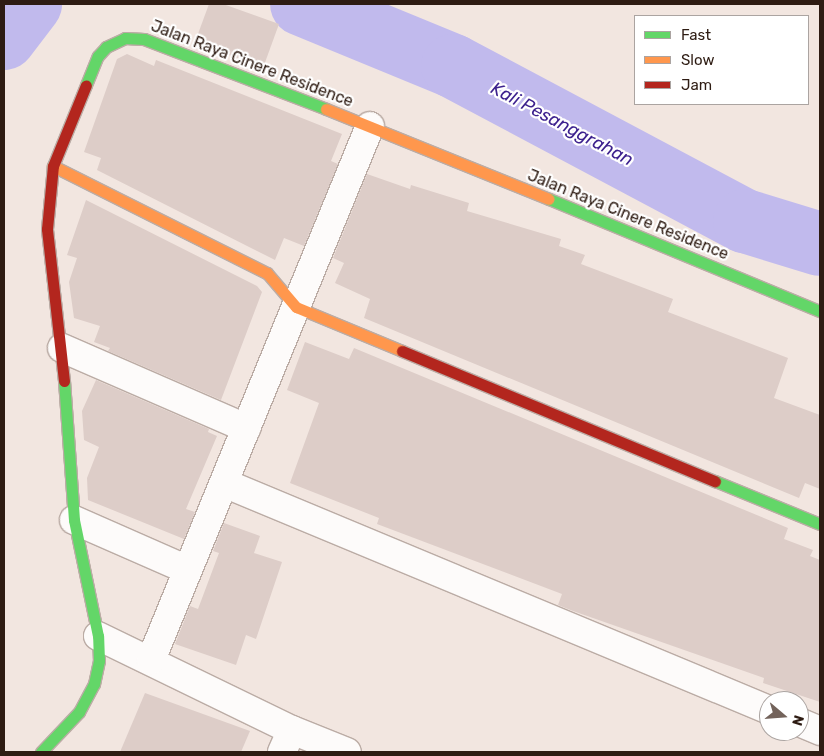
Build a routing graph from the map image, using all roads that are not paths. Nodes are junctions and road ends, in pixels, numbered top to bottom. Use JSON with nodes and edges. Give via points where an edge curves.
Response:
{"nodes":[{"id":1,"x":370,"y":126,"type":"junction"},
{"id":2,"x":53,"y":166,"type":"junction"},
{"id":3,"x":296,"y":308,"type":"junction"},
{"id":4,"x":820,"y":311,"type":"edge"},
{"id":5,"x":62,"y":348,"type":"junction"},
{"id":6,"x":246,"y":428,"type":"junction"},
{"id":7,"x":224,"y":483,"type":"junction"},
{"id":8,"x":74,"y":520,"type":"junction"},
{"id":9,"x":820,"y":524,"type":"edge"},
{"id":10,"x":188,"y":570,"type":"junction"},
{"id":11,"x":98,"y":636,"type":"junction"},
{"id":12,"x":151,"y":660,"type":"junction"},
{"id":13,"x":759,"y":706,"type":"edge"},
{"id":14,"x":287,"y":741,"type":"edge"},
{"id":15,"x":41,"y":752,"type":"edge"},
{"id":16,"x":347,"y":752,"type":"edge"}],
"edges":[{"from":1,"to":2,"type":"street","name":"Jalan Raya Cinere Residence","via":[[144,38],[125,38],[106,47],[98,56]]},
{"from":1,"to":3,"type":"street"},
{"from":1,"to":4,"type":"street","name":"Jalan Raya Cinere Residence"},
{"from":2,"to":3,"type":"street","via":[[268,273]]},
{"from":2,"to":5,"type":"street","name":"Jalan Raya Cinere Residence","via":[[47,229]]},
{"from":3,"to":6,"type":"street"},
{"from":3,"to":9,"type":"street"},
{"from":5,"to":6,"type":"street"},
{"from":5,"to":8,"type":"street","name":"Jalan Raya Cinere Residence"},
{"from":6,"to":7,"type":"street"},
{"from":7,"to":10,"type":"street"},
{"from":7,"to":13,"type":"street"},
{"from":8,"to":10,"type":"street"},
{"from":8,"to":11,"type":"street","name":"Jalan Raya Cinere Residence"},
{"from":10,"to":12,"type":"street"},
{"from":11,"to":12,"type":"street"},
{"from":11,"to":15,"type":"street","name":"Jalan Raya Cinere Residence","via":[[94,684],[79,712]]},
{"from":12,"to":14,"type":"street"},
{"from":14,"to":16,"type":"street"}]}
